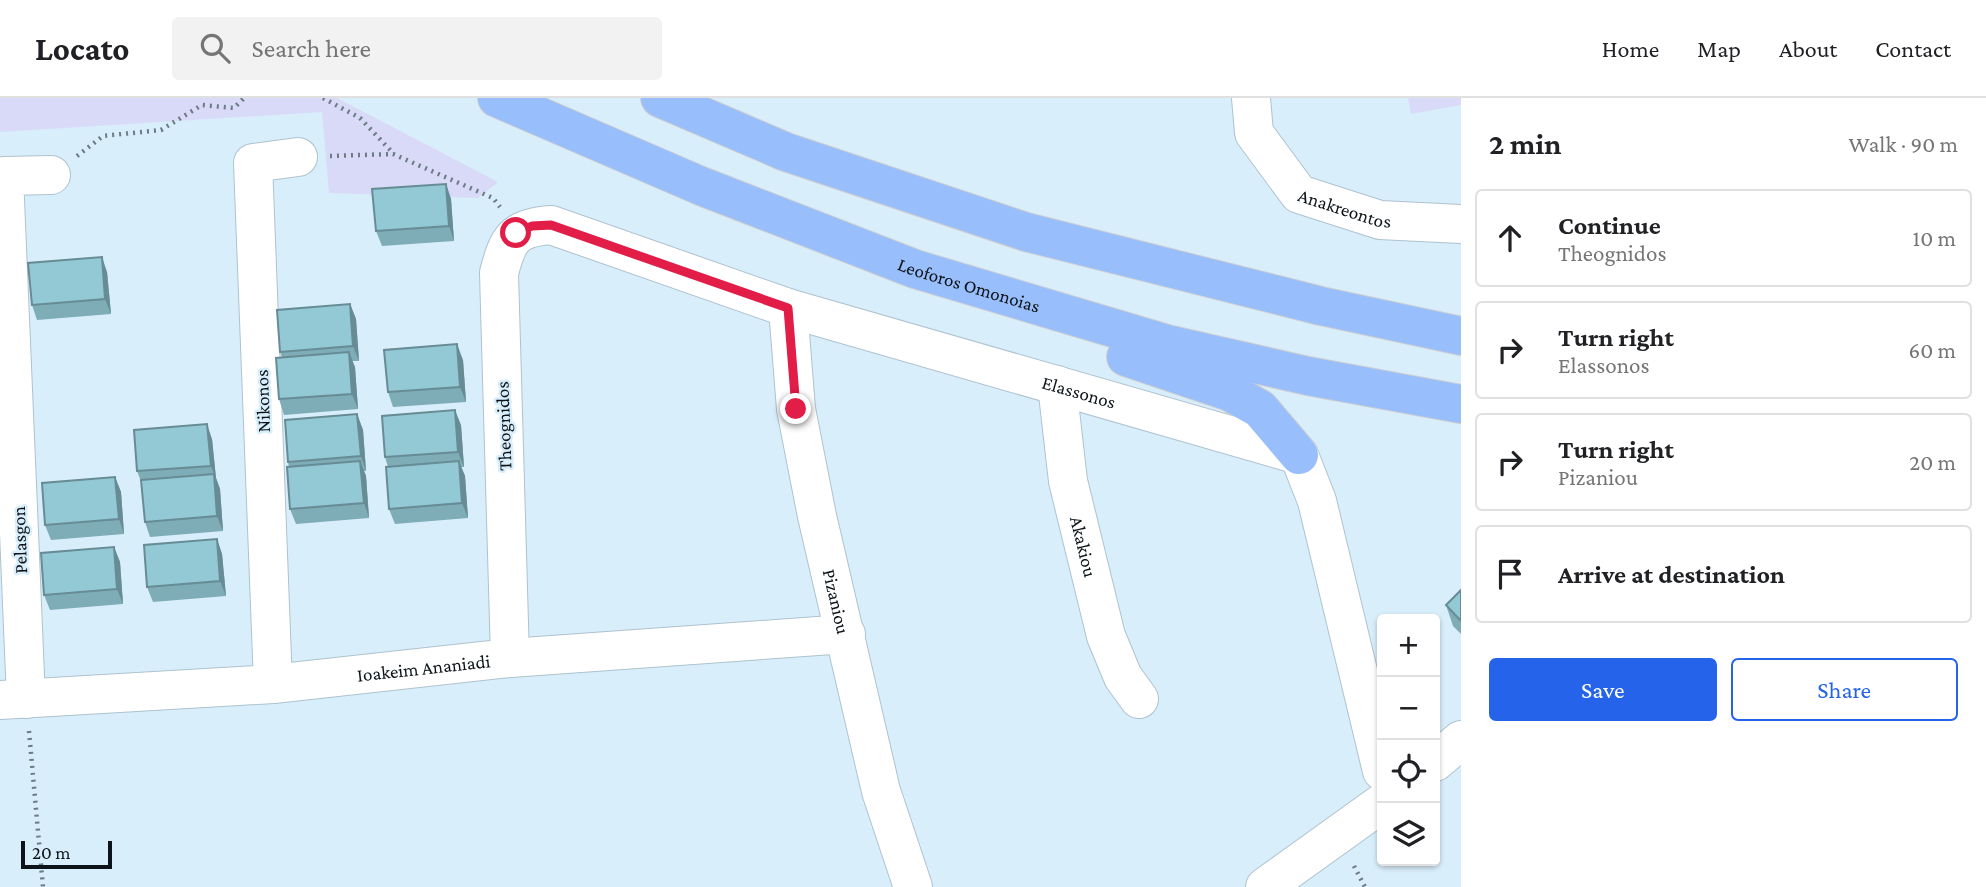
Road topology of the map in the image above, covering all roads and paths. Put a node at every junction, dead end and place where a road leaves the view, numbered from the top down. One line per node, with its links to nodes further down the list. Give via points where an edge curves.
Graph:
1 (244, 98): 8 (path, via 234,108 202,105 161,130 103,136)
2 (323, 98): 6 (path, via 360,118)
3 (497, 98): 11 (main road, Leoforos Omonoias, via 701,186 915,270)
4 (660, 98): 13 (main road, via 786,152 1026,232)
5 (1251, 98): 9 (street, Anakreontos, via 1254,133 1299,194 1380,220)
6 (393, 153): 7 (path); 10 (path, via 493,198)
7 (298, 157): 19 (street, Nikonos, via 253,163)
8 (51, 175): 20 (street, Pelasgon, via 4,176)
9 (1461, 225)
10 (534, 229): 12 (street, Elassonos); 18 (street, Theognidos, via 505,250 499,273)
11 (1024, 303): 15 (main road, Leoforos Omonoias, via 1192,350); 16 (main road, via 1071,335 1230,392 1260,409)
12 (788, 308): 14 (street, Elassonos); 17 (street, Pizaniou, via 796,409)
13 (1461, 336)
14 (1058, 386): 16 (street, Elassonos); 21 (street, Akakiou, via 1068,481 1106,636 1123,677)
15 (1461, 404)
16 (1299, 455): 23 (street, via 1319,512)
17 (846, 635): 18 (street, Ioakeim Ananiadi); 27 (street, Pizaniou, via 881,790)
18 (510, 658): 19 (street, Ioakeim Ananiadi)
19 (273, 684): 20 (street, Ioakeim Ananiadi)
20 (13, 699): 26 (path)
21 (1139, 699)
22 (1461, 740): 24 (street)
23 (1377, 750)
24 (1440, 758)
25 (1377, 807): 28 (street)
26 (43, 887)
27 (913, 887)
28 (1265, 887)

